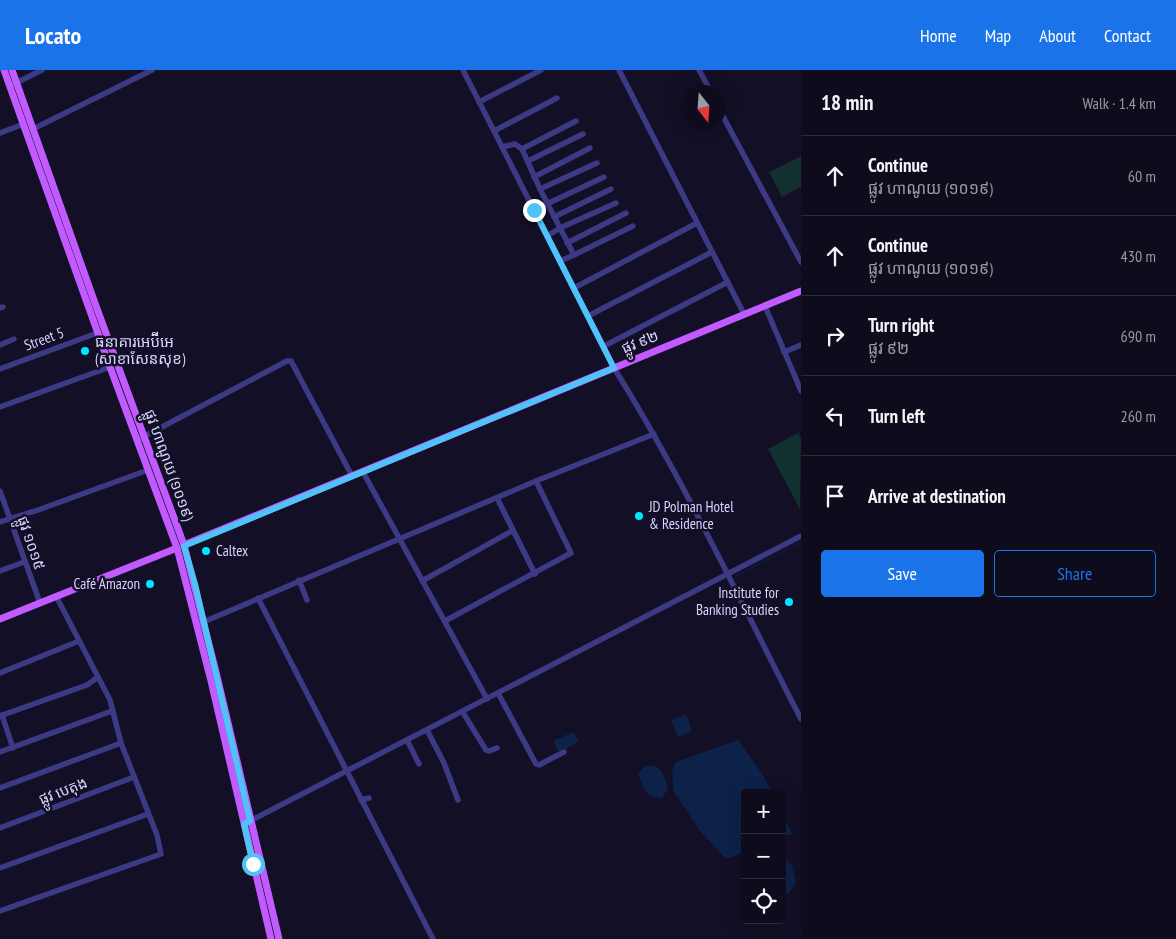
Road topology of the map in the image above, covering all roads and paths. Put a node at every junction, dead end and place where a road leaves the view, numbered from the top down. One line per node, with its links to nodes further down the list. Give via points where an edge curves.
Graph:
1 (4, 70): 10 (main road, ផ្លូវ ហាណូយ (១០១៩))
2 (12, 70): 10 (main road, ផ្លូវ ហាណូយ (១០១៩))
3 (42, 70): 10 (street)
4 (152, 70): 9 (street)
5 (462, 70): 13 (street)
6 (541, 70): 13 (street)
7 (619, 70): 35 (street)
8 (699, 70): 11 (street)
9 (142, 72): 17 (street)
10 (14, 85): 16 (main road, ផ្លូវ ហាណូយ (១០១៩)); 17 (main road, ផ្លូវ ហាណូយ (១០១៩))
11 (707, 85)
12 (557, 98): 18 (street)
13 (479, 102): 18 (street)
14 (576, 121): 23 (street)
15 (726, 122): 43 (street)
16 (24, 124): 19 (street); 50 (main road, ផ្លូវ ហាណូយ (១០១៩))
17 (33, 129): 62 (main road, ផ្លូវ ហាណូយ (១០១៩))
18 (494, 131): 21 (street)
19 (0, 133)
20 (583, 134): 24 (street)
21 (502, 147): 23 (street, via 515,144); 32 (street)
22 (590, 148): 26 (street)
23 (522, 149): 24 (street)
24 (528, 161): 26 (street)
25 (597, 163): 28 (street)
26 (534, 177): 28 (street)
27 (604, 177): 30 (street)
28 (540, 189): 30 (street)
29 (611, 189): 34 (street)
30 (547, 203): 32 (street); 34 (street)
31 (616, 203): 37 (street)
32 (534, 210): 38 (street)
33 (626, 214): 39 (street)
34 (554, 217): 37 (street)
35 (697, 223): 40 (street); 45 (street)
36 (633, 226): 41 (street)
37 (560, 228): 38 (street); 39 (street)
38 (547, 236): 42 (street)
39 (567, 243): 41 (street)
40 (712, 252): 44 (street); 49 (street)
41 (574, 255): 42 (street)
42 (560, 262): 45 (street)
43 (801, 262)
44 (728, 282): 48 (street); 54 (street)
45 (574, 288): 49 (street)
46 (801, 291): 47 (main road, ផ្លូវ ៩២)
47 (765, 306): 48 (main road, ផ្លូវ ៩២); 55 (street)
48 (744, 314): 57 (main road, ផ្លូវ ៩២)
49 (588, 316): 54 (street)
50 (97, 333): 56 (main road, ផ្លូវ ហាណូយ (១០១៩)); 58 (street, Street 5)
51 (14, 339): 52 (street)
52 (0, 344)
53 (801, 345): 55 (street)
54 (604, 346): 57 (street)
55 (784, 352): 59 (street)
56 (110, 367): 60 (street); 62 (main road, ផ្លូវ ហាណូយ (១០១៩))
57 (614, 368): 61 (street); 64 (main road, ផ្លូវ ៩២)
58 (0, 369)
59 (801, 392)
60 (0, 407)
61 (654, 434): 66 (street); 78 (street)
62 (141, 438): 63 (main road, ផ្លូវ ហាណូយ (១០១៩)); 65 (street, via 291,361); 74 (main road, ផ្លូវ ហាណូយ (១០១៩))
63 (148, 470): 69 (street); 74 (main road, ផ្លូវ ហាណូយ (១០១៩))
64 (363, 472): 65 (main road, ផ្លូវ ៩២); 73 (street)
65 (352, 476): 74 (main road, ផ្លូវ ៩២)
66 (536, 481): 68 (street); 77 (street, via 571,553)
67 (0, 491): 69 (street, ផ្លូវ ១០១៥)
68 (496, 498): 71 (street); 73 (street)
69 (10, 519): 70 (street); 75 (street, ផ្លូវ ១០១៥)
70 (0, 522)
71 (512, 531): 77 (street); 80 (street)
72 (801, 536): 78 (street)
73 (400, 539): 79 (street); 80 (street)
74 (180, 547): 81 (main road, ផ្លូវ ៩២); 87 (main road, ផ្លូវ ហាណូយ (១០១៩))
75 (24, 562): 76 (street); 84 (street, ផ្លូវ ១០១៥)
76 (0, 571)
77 (534, 574): 86 (street)
78 (727, 574): 91 (street); 96 (street)
79 (299, 580): 82 (street); 83 (street)
80 (422, 581): 86 (street)
81 (56, 596): 84 (main road, ផ្លូវ ៩២); 88 (street)
82 (258, 598): 87 (street); 105 (street)
83 (307, 600)
84 (40, 603): 85 (main road, ផ្លូវ ៩២)
85 (0, 619)
86 (444, 622): 92 (street)
87 (200, 623): 112 (main road, ផ្លូវ ហាណូយ (១០១៩))
88 (79, 641): 89 (street); 90 (street)
89 (0, 673)
90 (98, 677): 93 (street); 95 (street, via 87,685)
91 (498, 693): 92 (street); 103 (street, via 536,764)
92 (487, 698): 94 (street)
93 (112, 711): 99 (street); 100 (street)
94 (462, 711): 97 (street); 101 (street, via 486,750 489,752)
95 (1, 715): 100 (street)
96 (801, 719)
97 (427, 730): 98 (street); 110 (street)
98 (407, 740): 104 (street); 105 (street)
99 (121, 743): 106 (street); 107 (street)
100 (13, 748): 102 (street)
101 (497, 748)
102 (0, 752)
103 (564, 752)
104 (419, 764)
105 (347, 771): 109 (street); 112 (street)
106 (134, 777): 111 (street); 113 (street, ផ្លូវ បេតុង)
107 (0, 788)
108 (369, 798): 109 (street)
109 (360, 800): 118 (street)
110 (458, 800)
111 (148, 814): 114 (street); 115 (street, via 161,854)
112 (247, 822): 116 (main road, ផ្លូវ ហាណូយ (១០១៩)); 117 (main road, ផ្លូវ ហាណូយ (១០១៩))
113 (0, 828)
114 (0, 868)
115 (0, 912)
116 (271, 939)
117 (279, 939)
118 (433, 939)

